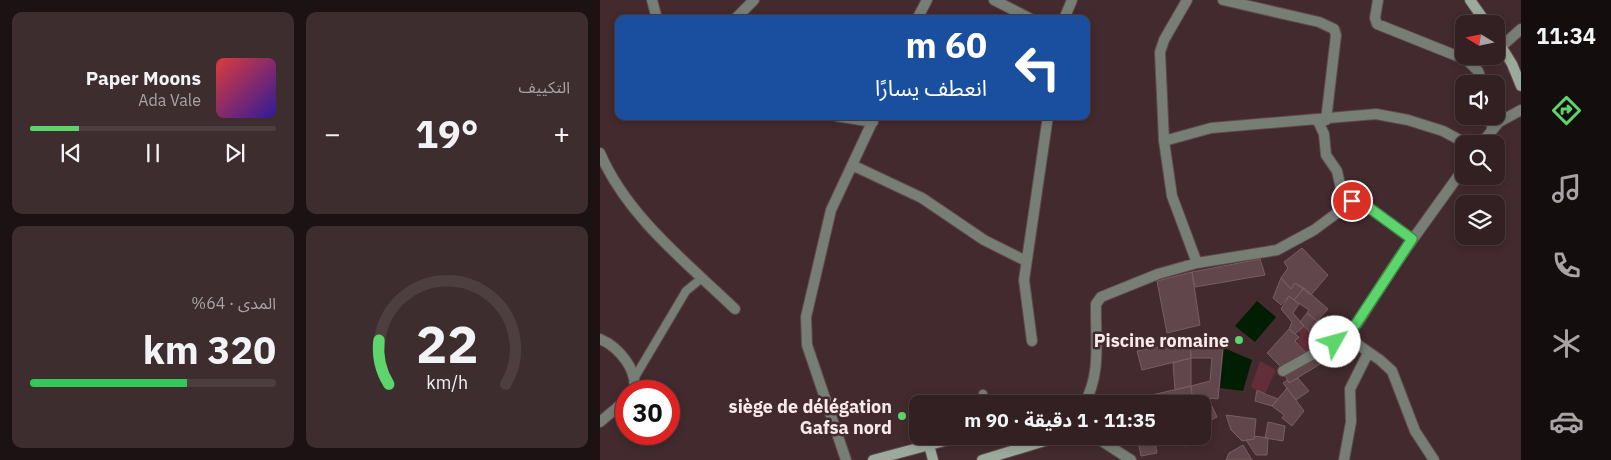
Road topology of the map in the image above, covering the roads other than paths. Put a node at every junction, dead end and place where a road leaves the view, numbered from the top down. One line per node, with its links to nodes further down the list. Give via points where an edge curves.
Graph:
1 (652, 0): 10 (street)
2 (754, 0): 11 (street)
3 (927, 0): 12 (street)
4 (994, 0): 13 (street)
5 (1072, 0): 14 (street)
6 (1187, 0): 29 (street, via 1160,52)
7 (1223, 0): 22 (street, via 1319,22 1334,30 1336,35)
8 (1378, 0): 19 (street, via 1375,18 1378,24 1467,60)
9 (1470, 0): 15 (street)
10 (656, 15)
11 (739, 15)
12 (919, 15)
13 (1023, 15)
14 (1066, 15)
15 (1481, 15)
16 (1521, 29): 17 (street)
17 (1505, 38)
18 (1505, 54): 20 (street)
19 (1480, 75)
20 (1521, 86)
21 (1521, 110): 26 (street)
22 (1322, 119): 28 (street, via 1376,114 1408,120); 29 (street, via 1211,128); 33 (street, via 1326,155 1337,171)
23 (874, 120): 31 (street)
24 (1047, 120): 35 (street)
25 (1491, 125): 26 (street)
26 (1492, 130): 27 (street)
27 (1488, 135)
28 (1455, 138)
29 (1164, 141): 36 (street, via 1172,196)
30 (600, 153): 37 (street, via 616,187 632,208)
31 (852, 165): 35 (street, via 922,198 984,240); 51 (street, via 831,210 806,317 808,345)
32 (1455, 182): 34 (street)
33 (1348, 203): 34 (street, via 1364,204); 36 (street, via 1314,230 1277,250)
34 (1412, 239): 39 (street, via 1356,324)
35 (1026, 261): 41 (street, via 1024,280)
36 (1197, 263): 45 (street, via 1158,274 1101,297 1096,304 1097,368)
37 (702, 278): 38 (street); 44 (lane, via 686,291)
38 (736, 309)
39 (1344, 335): 42 (street); 43 (street)
40 (600, 339): 44 (street, via 622,356)
41 (1032, 341)
42 (1368, 353): 56 (street, via 1350,389 1351,422); 57 (street, via 1392,371 1415,430)
43 (1283, 371)
44 (634, 377)
45 (1089, 395)
46 (615, 409): 47 (street)
47 (600, 422)
48 (929, 445): 52 (street); 53 (street)
49 (1032, 445): 54 (street)
50 (1108, 445): 55 (street)
51 (846, 460)
52 (873, 460)
53 (933, 460)
54 (982, 460)
55 (1131, 460)
56 (1344, 460)
57 (1434, 460)

